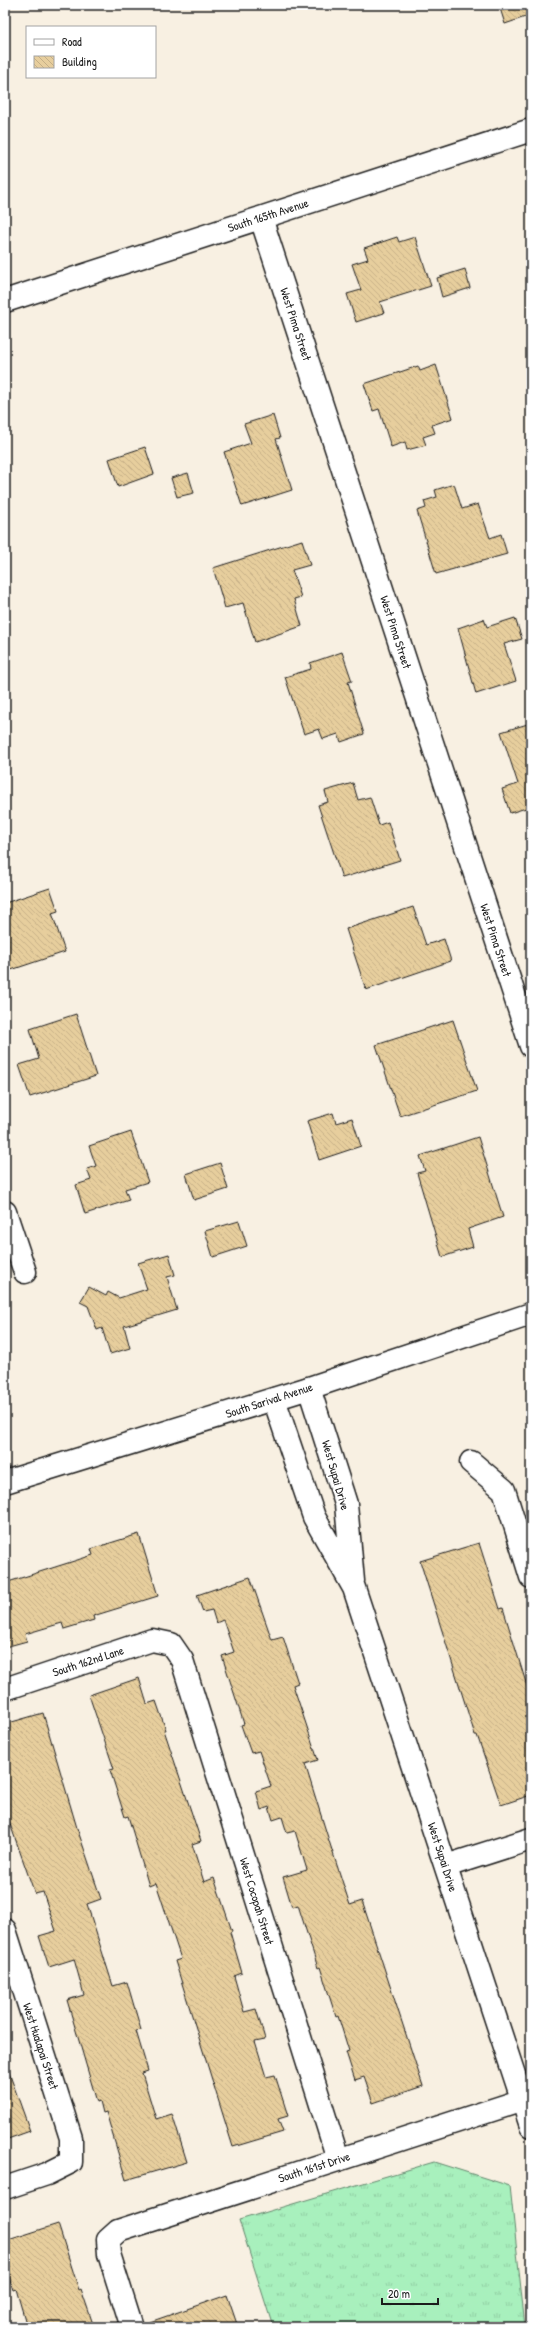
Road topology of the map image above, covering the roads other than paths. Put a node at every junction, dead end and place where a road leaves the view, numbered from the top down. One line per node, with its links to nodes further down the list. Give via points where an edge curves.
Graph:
1 (531, 130): 2 (street, South 165th Avenue)
2 (261, 218): 3 (street, South 165th Avenue); 4 (street, West Pima Street)
3 (5, 301)
4 (531, 1046)
5 (5, 1212): 6 (street)
6 (25, 1272)
7 (531, 1314): 8 (street, South Sarival Avenue)
8 (309, 1388): 9 (street, South Sarival Avenue); 13 (street, West Supai Drive, via 346,1504)
9 (274, 1399): 11 (street, South Sarival Avenue); 13 (street, West Supai Drive, via 314,1517)
10 (471, 1462): 12 (street, via 504,1490)
11 (5, 1482)
12 (531, 1577)
13 (354, 1588): 17 (street, West Supai Drive)
14 (171, 1644): 15 (street, South 162nd Lane, via 152,1640); 21 (street, West Cocopah Street, via 182,1660)
15 (5, 1689)
16 (531, 1839): 17 (street)
17 (446, 1866): 19 (street, West Supai Drive)
18 (5, 1930): 22 (street, West Hualapai Street, via 71,2138 71,2162 47,2174)
19 (522, 2100): 20 (street, West Supai Drive); 21 (street, South 161st Drive)
20 (531, 2126)
21 (338, 2159): 23 (street, South 161st Drive, via 118,2231 108,2240 109,2254)
22 (5, 2188)
23 (132, 2327)

